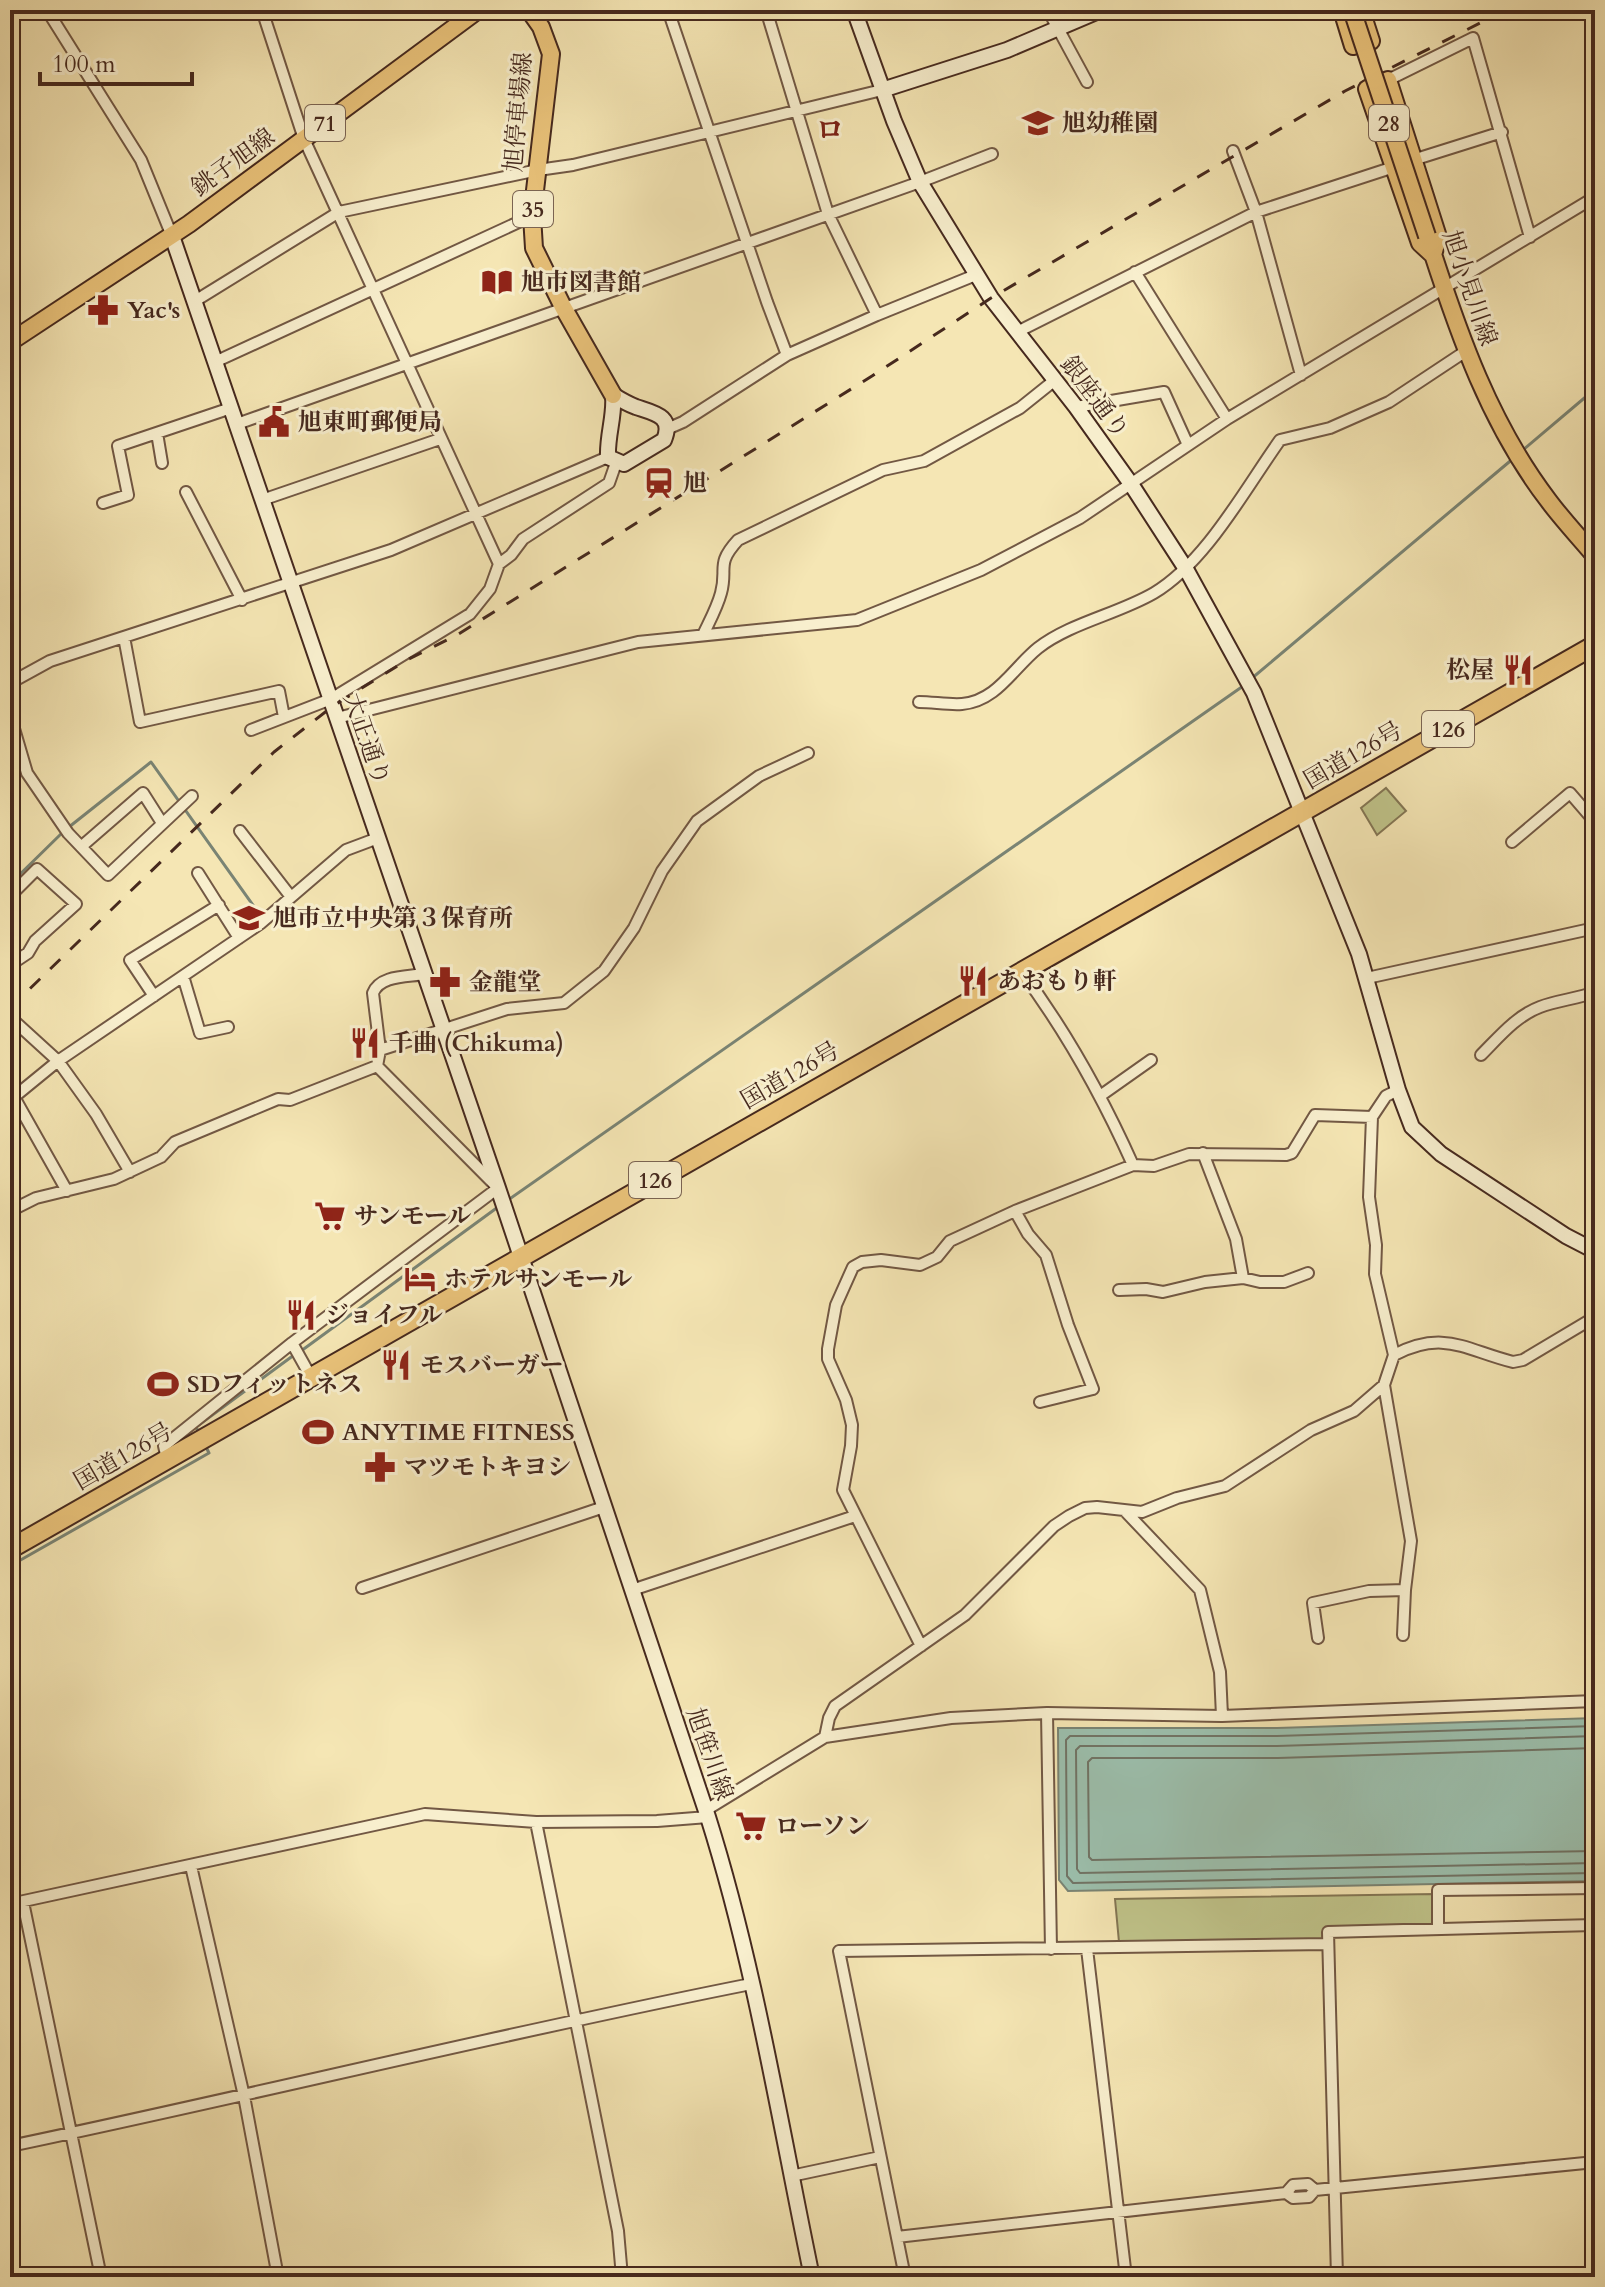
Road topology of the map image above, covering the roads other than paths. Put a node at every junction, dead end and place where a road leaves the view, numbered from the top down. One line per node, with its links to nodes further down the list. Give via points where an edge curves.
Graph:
1 (47, 10): 32 (street, via 141,160)
2 (262, 10): 20 (street)
3 (478, 10): 20 (main road, 銚子旭線 / 71)
4 (529, 10): 25 (main road, 旭停車場線 / 35, via 551,54)
5 (668, 10): 18 (street)
6 (774, 10): 17 (street, via 767,13)
7 (854, 10): 16 (street, 銀座通り)
8 (1048, 10): 13 (street)
9 (1101, 10): 13 (street)
10 (1342, 10): 12 (main road, via 1353,46 1371,41)
11 (1352, 10): 35 (main road, 旭小見川線 / 28, bridge)
12 (1361, 10)
13 (1059, 29): 15 (street); 16 (street)
14 (1388, 80): 19 (street, via 1473,38); 23 (main road); 24 (main road, via 1367,89)
15 (1087, 82)
16 (882, 90): 17 (street); 26 (street, 銀座通り)
17 (795, 109): 18 (street); 30 (street)
18 (710, 130): 25 (street); 34 (street)
19 (1502, 132): 23 (street); 33 (street)
20 (304, 139): 28 (street); 32 (main road, 銚子旭線 / 71)
21 (992, 154): 26 (street)
22 (1235, 156): 29 (street)
23 (1413, 160): 35 (main road, via 1438,237)
24 (1394, 167): 29 (street); 35 (main road, via 1420,243)
25 (538, 170): 28 (street); 31 (main road, 旭停車場線 / 35)
26 (920, 182): 30 (street); 37 (street, 銀座通り)
27 (1595, 197): 33 (street)
28 (339, 212): 39 (street); 40 (street)
29 (1256, 212): 36 (street); 49 (street)
30 (828, 214): 34 (street); 42 (street)
31 (532, 216): 39 (street); 41 (main road, 旭停車場線 / 35, via 537,255)
32 (172, 236): 40 (street, 大正通り); 44 (main road, 銚子旭線 / 71)
33 (1530, 237): 38 (street)
34 (746, 242): 41 (street); 46 (street)
35 (1433, 255): 38 (main road, 旭小見川線 / 28)
36 (1135, 272): 43 (street); 54 (street)
37 (978, 274): 42 (street); 43 (street, 銀座通り)
38 (1444, 289): 45 (main road, 旭小見川線 / 28); 49 (street)
39 (373, 290): 47 (street); 48 (street)
40 (195, 301): 47 (street, 大正通り)
41 (563, 307): 48 (street); 51 (main road, 旭停車場線 / 35)
42 (877, 315): 46 (street)
43 (1017, 332): 50 (street, 銀座通り)
44 (10, 342)
45 (1466, 351): 67 (main road, 旭小見川線 / 28, via 1518,455); 69 (street, via 1389,402 1330,428 1280,440)
46 (787, 355): 56 (street)
47 (217, 361): 53 (street, 大正通り)
48 (407, 364): 55 (street); 58 (street)
49 (1301, 375): 54 (street)
50 (1055, 380): 52 (street, 銀座通り); 72 (street, via 1020,408 924,461 883,470 738,540 721,566 722,591)
51 (613, 395): 56 (street, via 658,414); 60 (street, via 615,413 607,445)
52 (1076, 407): 59 (street, via 1164,392); 62 (street, 銀座通り)
53 (231, 408): 55 (street, 大正通り); 57 (street)
54 (1227, 419): 59 (street)
55 (237, 424): 64 (street, 大正通り)
56 (667, 429): 60 (street, via 664,440 634,459 624,464)
57 (157, 433): 61 (street); 65 (street, via 118,446 128,495)
58 (440, 439): 64 (street); 66 (street)
59 (1188, 445): 62 (street)
60 (612, 460): 66 (street); 68 (street, via 609,483 523,539)
61 (162, 463)
62 (1131, 484): 69 (street, 銀座通り); 72 (street, via 1080,518 981,570 857,620)
63 (186, 492): 71 (street)
64 (262, 500): 70 (street, 大正通り)
65 (103, 503)
66 (477, 515): 68 (street); 70 (street)
67 (1595, 556)
68 (499, 564): 76 (street, via 490,589 470,614)
69 (1186, 569): 77 (street, via 1155,593 1039,647 993,693 960,704); 84 (street, 銀座通り, via 1248,682)
70 (291, 582): 71 (street); 76 (street, 大正通り)
71 (242, 600): 73 (street)
72 (703, 635): 80 (street, via 638,642)
73 (124, 637): 75 (street, via 50,661); 79 (street, via 140,722 279,691)
74 (1595, 645): 84 (highway, 国道126号 / 126)
75 (10, 683)
76 (331, 699): 79 (street); 80 (street, 大正通り)
77 (919, 702)
78 (10, 715): 90 (street, via 27,773)
79 (284, 717): 81 (street)
80 (337, 718): 88 (street, 大正通り)
81 (251, 730)
82 (808, 753): 106 (street, via 759,776 697,821 604,971 564,1003 507,1009)
83 (192, 796): 86 (street)
84 (1302, 812): 98 (highway, 国道126号 / 126); 101 (street, 銀座通り)
85 (1595, 822): 89 (street, via 1570,793)
86 (162, 823): 90 (street, via 108,875); 90 (street, via 143,793)
87 (240, 831): 93 (street)
88 (378, 838): 93 (street, via 346,850); 99 (street, 大正通り)
89 (1512, 842)
90 (82, 846)
91 (198, 873): 94 (street)
92 (10, 896): 97 (street, via 37,869 76,904)
93 (291, 897): 96 (street)
94 (219, 905): 96 (street); 103 (street, via 130,960)
95 (1595, 928): 101 (street)
96 (239, 938): 100 (street)
97 (10, 965)
98 (1021, 971): 114 (street); 124 (highway, 国道126号 / 126)
99 (424, 974): 106 (street, 大正通り); 107 (street, via 381,981 375,987)
100 (183, 976): 103 (street); 105 (street, via 200,1033)
101 (1367, 978): 112 (street, 銀座通り)
102 (1595, 992): 108 (street, via 1518,1018)
103 (154, 996): 110 (street)
104 (12, 1019): 110 (street)
105 (228, 1027)
106 (442, 1029): 107 (street); 119 (street, 大正通り)
107 (380, 1050): 111 (street)
108 (1481, 1055)
109 (1151, 1060): 114 (street)
110 (58, 1061): 113 (street); 118 (street)
111 (377, 1066): 118 (street, via 175,1142 161,1157); 119 (street)
112 (1398, 1090): 115 (street, via 1386,1096); 123 (street, 銀座通り, via 1412,1127 1441,1154)
113 (12, 1096): 120 (street)
114 (1100, 1096): 117 (street)
115 (1372, 1117): 116 (street, via 1315,1115 1286,1155); 130 (street, via 1369,1197 1375,1274)
116 (1203, 1153): 117 (street, via 1154,1166); 126 (street, via 1236,1239)
117 (1133, 1165): 122 (street)
118 (130, 1172): 120 (street)
119 (498, 1188): 124 (street, 大正通り); 129 (street)
120 (67, 1191): 121 (street)
121 (10, 1211)
122 (1015, 1211): 133 (street, via 1046,1255 1093,1389); 137 (street, via 950,1241 937,1257 920,1265 862,1262 847,1276 836,1305 828,1359 852,1425 843,1490)
123 (1595, 1251)
124 (519, 1257): 131 (highway, 国道126号 / 126); 135 (street, 旭笹川線)
125 (1308, 1273): 126 (street, via 1273,1283)
126 (1243, 1278): 127 (street, via 1163,1292)
127 (1119, 1290)
128 (1595, 1317): 130 (street, via 1513,1362 1446,1341)
129 (295, 1349): 131 (street); 134 (street, via 164,1446)
130 (1394, 1355): 132 (street)
131 (311, 1377): 134 (highway, 国道126号 / 126)
132 (1384, 1385): 136 (street, via 1354,1411 1311,1430 1225,1486 1142,1512); 141 (street, via 1411,1541)
133 (1040, 1402)
134 (167, 1459): 138 (highway, 国道126号 / 126)
135 (604, 1507): 139 (street); 140 (street, 旭笹川線)
136 (1125, 1511): 144 (street, via 1085,1508 1054,1526 965,1615); 147 (street, via 1200,1590 1220,1672)
137 (855, 1516): 140 (street); 144 (street)
138 (14, 1540)
139 (362, 1588)
140 (632, 1590): 149 (street, 旭笹川線)
141 (1405, 1590): 142 (street); 143 (street, via 1369,1591 1313,1603)
142 (1403, 1635)
143 (1318, 1638)
144 (921, 1646): 148 (street, via 835,1706)
145 (1595, 1701): 147 (street)
146 (1047, 1713): 147 (street); 148 (street, via 951,1718); 158 (street)
147 (1222, 1716)
148 (825, 1737): 149 (street)
149 (707, 1813): 150 (street, via 657,1821); 160 (street, 旭笹川線)
150 (536, 1822): 151 (street, via 425,1814); 161 (street)
151 (191, 1866): 153 (street); 162 (street)
152 (1595, 1888): 156 (street, via 1438,1890)
153 (23, 1902): 154 (street); 163 (street)
154 (10, 1904)
155 (1595, 1925): 156 (street)
156 (1438, 1927): 157 (street, via 1328,1932)
157 (1328, 1944): 159 (street); 168 (street)
158 (1051, 1949): 159 (street); 165 (street, via 839,1951)
159 (1087, 1949): 169 (street)
160 (751, 1984): 161 (street); 167 (street, 旭笹川線)
161 (577, 2018): 162 (street); 173 (street)
162 (244, 2096): 163 (street); 172 (street)
163 (70, 2134): 164 (street); 171 (street)
164 (10, 2146)
165 (880, 2157): 167 (street); 170 (street)
166 (1595, 2162): 168 (street)
167 (791, 2176): 174 (street, 旭笹川線)
168 (1336, 2188): 169 (street, via 1315,2190 1309,2197 1286,2193); 177 (street)
169 (1119, 2211): 170 (street); 176 (street)
170 (897, 2237): 175 (street)
171 (101, 2277)
172 (278, 2277)
173 (622, 2277)
174 (812, 2277)
175 (905, 2277)
176 (1126, 2277)
177 (1337, 2277)

